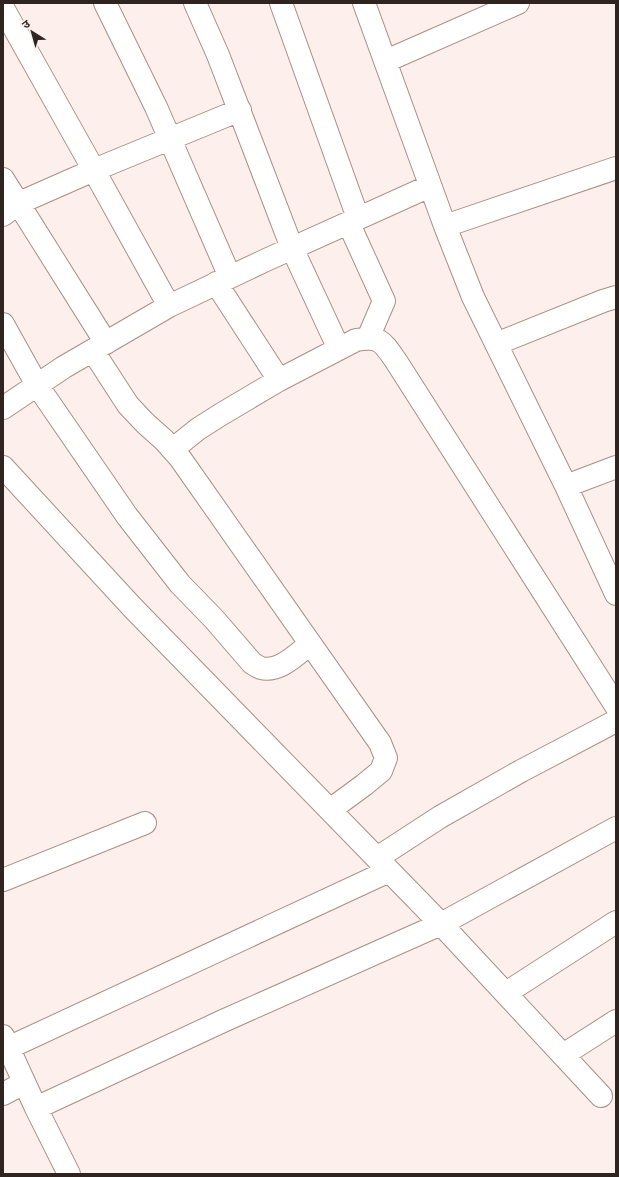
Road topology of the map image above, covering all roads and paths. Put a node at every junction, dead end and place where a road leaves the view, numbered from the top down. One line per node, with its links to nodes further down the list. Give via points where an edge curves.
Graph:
1 (105, 3): 9 (street)
2 (195, 3): 8 (street)
3 (281, 3): 15 (street)
4 (364, 3): 7 (street)
5 (518, 3): 7 (street)
6 (3, 8): 11 (street)
7 (386, 61): 13 (street)
8 (240, 110): 9 (street); 17 (street)
9 (169, 138): 11 (street); 18 (street)
10 (616, 168): 16 (street)
11 (94, 170): 14 (street); 20 (street)
12 (3, 179): 14 (street)
13 (430, 186): 15 (street); 16 (street)
14 (11, 209): 24 (street)
15 (358, 218): 17 (street); 22 (street, via 349,224 384,301)
16 (445, 226): 23 (street, via 473,297)
17 (292, 248): 18 (street); 25 (street)
18 (223, 280): 20 (street); 26 (street)
19 (616, 297): 23 (street)
20 (169, 306): 24 (street)
21 (3, 324): 27 (street)
22 (368, 338): 25 (street, via 356,340); 35 (street, via 378,340 396,360)
23 (496, 344): 32 (street)
24 (100, 347): 27 (street); 29 (street, via 128,405)
25 (339, 350): 26 (street)
26 (279, 380): 29 (street, via 198,429)
27 (37, 386): 28 (street); 34 (street, via 136,528 180,584 252,663 260,668 273,668)
28 (3, 408)
29 (173, 449): 34 (street)
30 (616, 466): 32 (street)
31 (3, 467): 37 (street, via 133,608)
32 (566, 486): 33 (street)
33 (616, 594)
34 (310, 644): 37 (street, via 380,743 386,758 381,771)
35 (616, 706)
36 (616, 721): 40 (street, via 454,809)
37 (330, 810): 40 (street)
38 (145, 823): 41 (street)
39 (616, 828): 43 (street)
40 (383, 864): 43 (street); 46 (street)
41 (3, 880)
42 (616, 922): 44 (street)
43 (442, 924): 44 (street); 51 (street, via 223,1021)
44 (506, 993): 47 (street)
45 (616, 1021): 47 (street)
46 (6, 1042): 48 (street)
47 (563, 1055): 50 (street)
48 (24, 1083): 49 (street); 51 (street)
49 (3, 1094)
50 (601, 1096)
51 (36, 1108): 52 (street)
52 (69, 1174)

